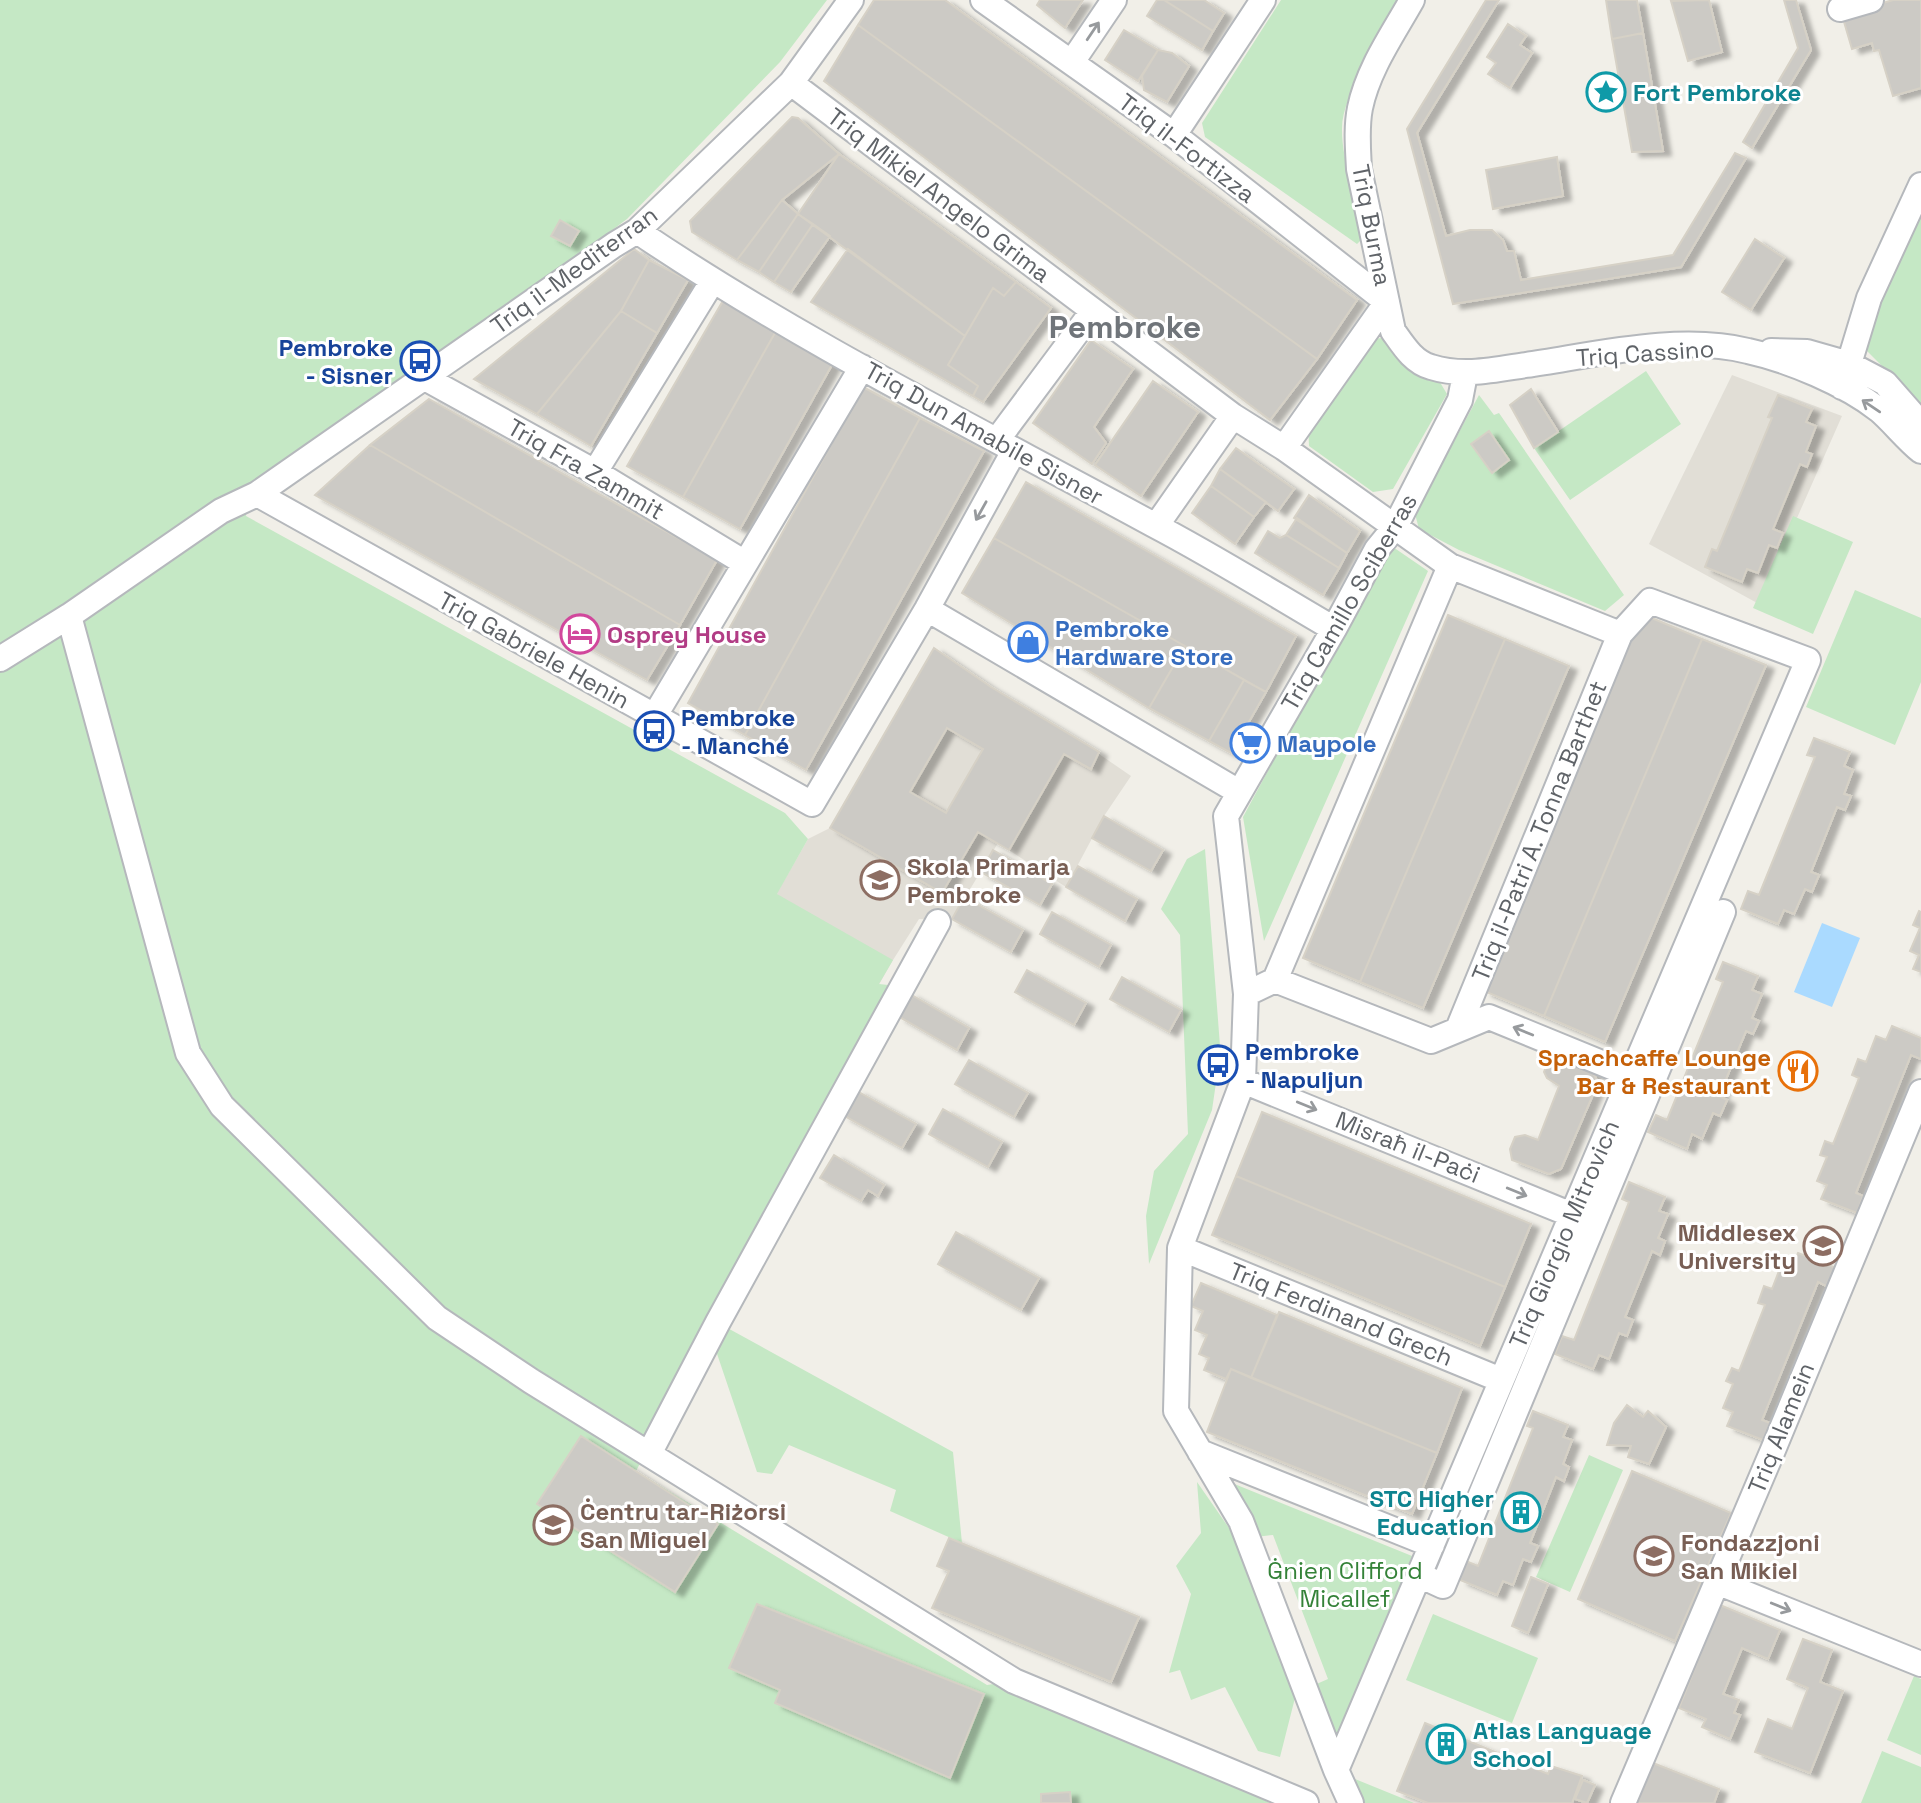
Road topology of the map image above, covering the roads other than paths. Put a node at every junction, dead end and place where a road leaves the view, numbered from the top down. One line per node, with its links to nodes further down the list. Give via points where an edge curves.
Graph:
1 (851, 0): 9 (street, Triq il-Mediterran)
2 (983, 0): 8 (street, Triq il-Fortizza)
3 (1114, 0): 8 (street, one-way to 3)
4 (1263, 0): 10 (street)
5 (1412, 0): 14 (street, Triq Burma, via 1372,74 1360,109 1359,169)
6 (1871, 0): 7 (street)
7 (1840, 9)
8 (1072, 62): 10 (street, Triq il-Fortizza)
9 (791, 83): 12 (street, Triq il-Mediterran); 15 (street, Triq Mikiel Angelo Grima)
10 (1174, 135): 14 (street, Triq il-Fortizza)
11 (1921, 185): 18 (street, via 1869,298)
12 (637, 231): 13 (street, Triq Dun Amabile Sisner); 19 (street, Triq il-Mediterran)
13 (712, 282): 16 (street, Triq Dun Amabile Sisner); 25 (street)
14 (1387, 302): 17 (street, Triq Burma, via 1393,331 1408,352 1428,366); 23 (street)
15 (1093, 311): 20 (street, Triq Mikiel Angelo Grima); 22 (street)
16 (862, 367): 22 (street, Triq Dun Amabile Sisner); 29 (street)
17 (1465, 374): 18 (street, Triq Cassino, via 1683,345 1807,352); 28 (street, Triq Camillo Sciberras, via 1460,400)
18 (1846, 376): 21 (street, via 1885,383); 24 (street, one-way to 18)
19 (425, 378): 25 (street, Triq Fra Zammit); 26 (street, Triq il-Mediterran)
20 (1233, 416): 23 (street, Triq Mikiel Angelo Grima); 27 (street)
21 (1921, 424)
22 (1005, 445): 27 (street, Triq Dun Amabile Sisner); 31 (street, one-way to 31)
23 (1284, 448): 28 (street, Triq Mikiel Angelo Grima)
24 (1921, 452)
25 (595, 472): 29 (street, Triq Fra Zammit)
26 (257, 494): 32 (street, Triq il-Mediterran, via 221,510); 37 (street, Triq Gabriele Henin)
27 (1156, 526): 33 (street, Triq Dun Amabile Sisner)
28 (1395, 527): 30 (street, Triq Mikiel Angelo Grima); 33 (street, Triq Camillo Sciberras, via 1377,549)
29 (745, 563): 37 (street)
30 (1450, 566): 34 (street, Triq Mikiel Angelo Grima); 41 (street)
31 (927, 609): 37 (street, Triq Gabriele Henin, via 812,804); 38 (street)
32 (69, 616): 35 (street, Triq il-Mediterran); 51 (street, via 188,1053 222,1106 437,1318)
33 (1334, 629): 38 (street, Triq Camillo Sciberras)
34 (1620, 634): 36 (street, Triq il-Patri A. Tonna Barthet, via 1650,601); 43 (street, Triq il-Patri A. Tonna Barthet)
35 (0, 659)
36 (1808, 660): 44 (street, Triq Giorgio Mitrovich)
37 (654, 717)
38 (1239, 792): 42 (street, Triq Camillo Sciberras, via 1226,816)
39 (1723, 912): 53 (street, via 1443,1586)
40 (938, 922): 51 (street)
41 (1275, 980): 42 (street); 43 (street, via 1431,1041)
42 (1246, 993): 45 (street, Triq Camillo Sciberras)
43 (1458, 1029): 44 (street, one-way to 43, via 1489,1017)
44 (1631, 1075): 47 (street, Triq Giorgio Mitrovich)
45 (1243, 1081): 47 (street, Misraħ il-Paċi, one-way to 47); 48 (street, Triq Camillo Sciberras)
46 (1921, 1092): 54 (street, Triq Alamein)
47 (1572, 1215): 49 (street, Triq Giorgio Mitrovich)
48 (1180, 1248): 49 (street, Triq Ferdinand Grech); 50 (street, Triq Camillo Sciberras, via 1176,1411)
49 (1501, 1380): 52 (street, Triq Giorgio Mitrovich)
50 (1200, 1452): 52 (street); 56 (street, Triq Camillo Sciberras, via 1241,1521)
51 (649, 1454): 57 (street, via 1014,1681)
52 (1432, 1545): 53 (street, Triq Giorgio Mitrovich)
53 (1419, 1575): 56 (street, Triq Giorgio Mitrovich)
54 (1717, 1582): 55 (street, one-way to 55); 59 (street, Triq Alamein)
55 (1921, 1664)
56 (1336, 1770): 58 (street, Triq Camillo Sciberras)
57 (1306, 1803)
58 (1351, 1803)
59 (1623, 1803)

